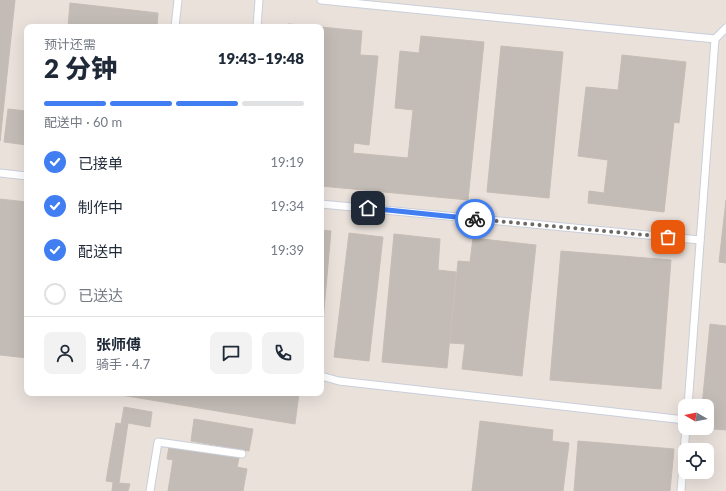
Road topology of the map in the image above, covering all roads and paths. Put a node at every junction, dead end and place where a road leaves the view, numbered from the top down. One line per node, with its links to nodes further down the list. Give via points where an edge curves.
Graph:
1 (178, 0): 4 (lane)
2 (259, 0): 5 (lane)
3 (321, 0): 7 (lane)
4 (175, 24)
5 (257, 24)
6 (726, 28): 7 (lane)
7 (715, 39): 11 (lane)
8 (0, 173): 9 (lane)
9 (24, 176)
10 (324, 204): 11 (lane)
11 (700, 240): 13 (lane)
12 (324, 377): 14 (lane, via 338,381)
13 (689, 399)
14 (678, 419)
15 (685, 435): 18 (lane)
16 (242, 454): 17 (lane, via 158,442)
17 (150, 491)
18 (681, 491)

